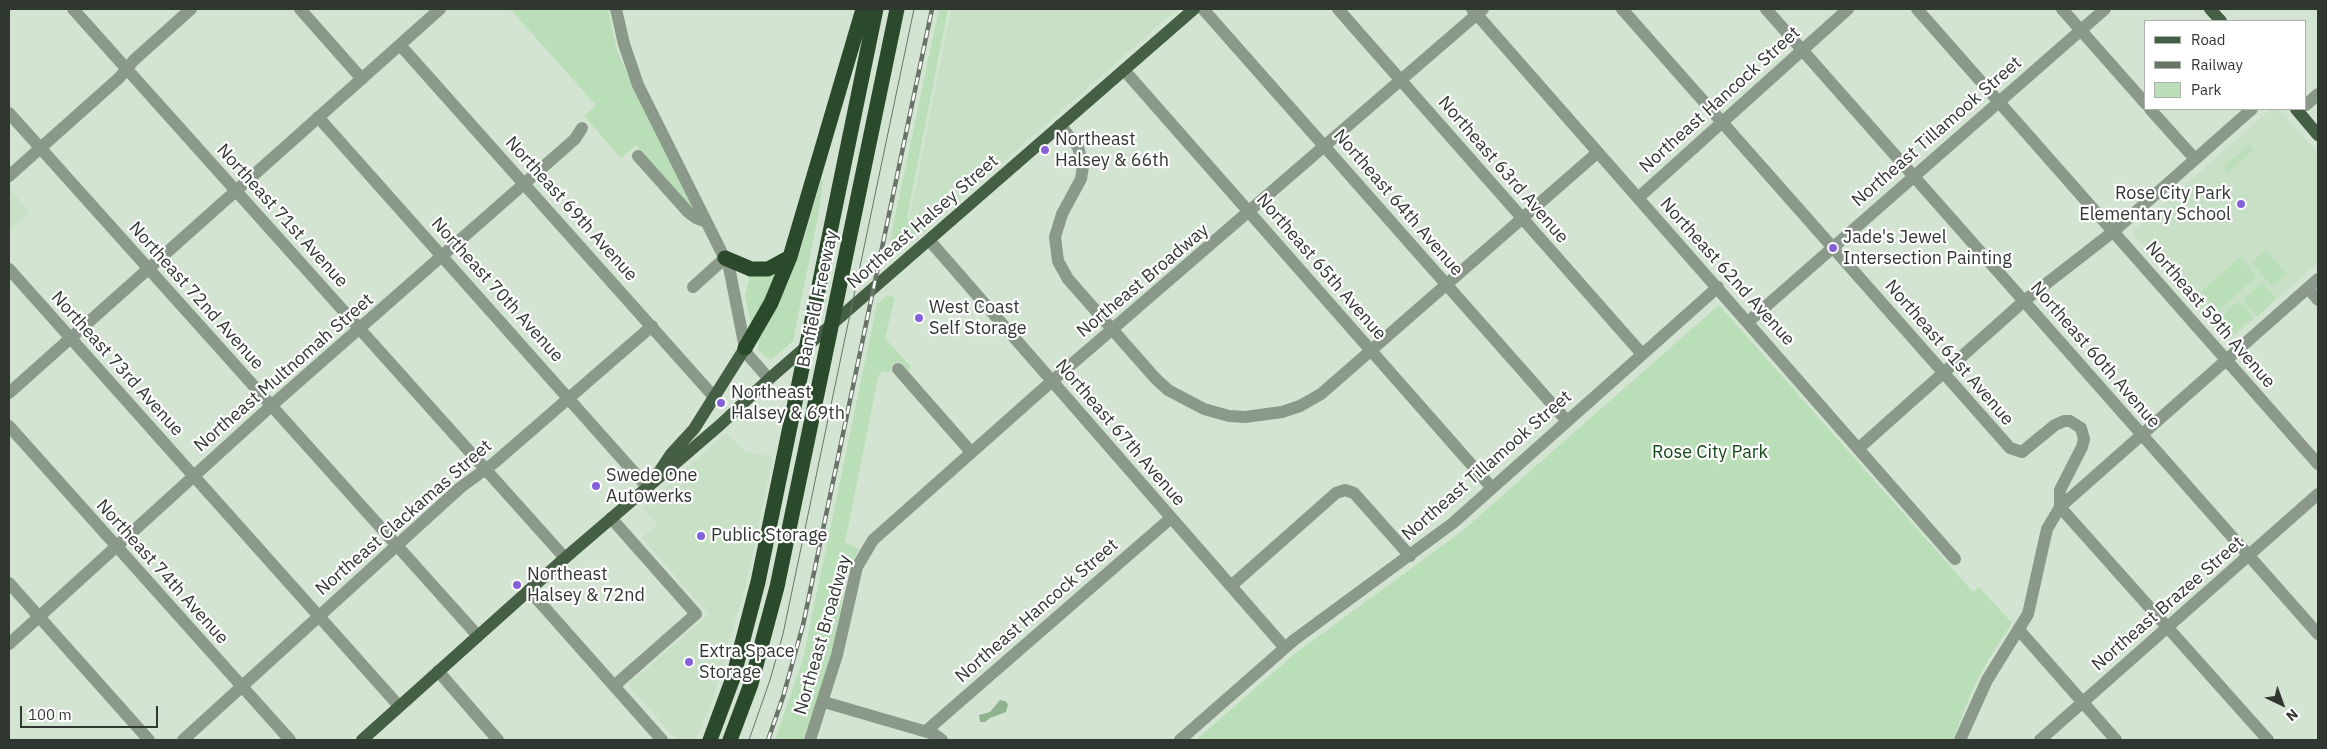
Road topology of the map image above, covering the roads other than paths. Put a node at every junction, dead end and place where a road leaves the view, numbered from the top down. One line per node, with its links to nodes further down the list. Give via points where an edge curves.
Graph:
1 (73, 9): 24 (street, Northeast 71st Avenue)
2 (191, 9): 24 (street)
3 (300, 9): 26 (street)
4 (440, 9): 22 (street)
5 (616, 9): 53 (street, via 638,85)
6 (863, 9): 58 (highway)
7 (876, 9): 132 (highway, Banfield Freeway, via 758,582 735,670)
8 (897, 9): 133 (highway, Banfield Freeway, via 777,587 753,676)
9 (1194, 9): 25 (main road, Northeast Halsey Street)
10 (1203, 9): 41 (street, Northeast 64th Avenue)
11 (1338, 9): 27 (street, Northeast 63rd Avenue)
12 (1622, 9): 37 (street, Northeast 61st Avenue)
13 (1766, 9): 23 (street, Northeast 60th Avenue)
14 (1848, 9): 23 (street, Northeast Hancock Street)
15 (1917, 9): 29 (street, Northeast 59th Avenue)
16 (2062, 9): 21 (street)
17 (2105, 9): 21 (street, Northeast Tillamook Street)
18 (2210, 9): 20 (main road)
19 (1477, 11): 27 (street, Northeast Broadway); 43 (street, Northeast 62nd Avenue)
20 (2220, 20)
21 (2081, 30): 29 (street, Northeast Tillamook Street); 30 (street)
22 (400, 45): 26 (street); 48 (street, Northeast 69th Avenue)
23 (1803, 50): 37 (street, Northeast Hancock Street); 46 (street, Northeast 60th Avenue)
24 (127, 68): 42 (street); 49 (street, Northeast 71st Avenue)
25 (1124, 70): 38 (main road, Northeast Halsey Street); 51 (street, Northeast 65th Avenue)
26 (362, 78): 36 (street)
27 (1401, 81): 41 (street, Northeast Broadway); 52 (street, Northeast 63rd Avenue)
28 (2318, 94): 31 (street)
29 (1998, 101): 46 (street, Northeast Tillamook Street); 54 (street, Northeast 59th Avenue)
30 (2144, 102)
31 (2307, 103)
32 (2151, 110): 45 (street)
33 (2251, 110): 45 (street)
34 (2301, 110): 40 (main road)
35 (9, 113): 42 (street, Northeast 72nd Avenue)
36 (318, 117): 49 (street); 57 (street, Northeast 70th Avenue)
37 (1722, 122): 50 (street, Northeast Hancock Street); 56 (street, Northeast 61st Avenue)
38 (1060, 125): 55 (main road, Northeast Halsey Street); 72 (street, via 1078,147 1083,172 1059,222 1055,237 1056,253 1068,279)
39 (582, 128): 48 (street, Northeast Multnomah Street, via 575,139)
40 (2318, 135)
41 (1325, 147): 51 (street, Northeast Broadway); 63 (street, Northeast 64th Avenue)
42 (40, 148): 47 (street); 60 (street, Northeast 72nd Avenue)
43 (1597, 153): 50 (street, Northeast 62nd Avenue); 52 (street)
44 (638, 156): 53 (street, via 688,212)
45 (2195, 159): 54 (street)
46 (1913, 175): 56 (street, Northeast Tillamook Street); 68 (street, Northeast 60th Avenue)
47 (9, 176)
48 (524, 184): 57 (street, Northeast Multnomah Street); 70 (street, Northeast 69th Avenue)
49 (236, 190): 60 (street); 71 (street, Northeast 71st Avenue)
50 (1638, 198): 65 (street, Northeast 62nd Avenue)
51 (1250, 213): 72 (street, Northeast Broadway); 75 (street, Northeast 65th Avenue)
52 (1522, 219): 63 (street); 76 (street, Northeast 63rd Avenue)
53 (706, 222): 59 (street)
54 (2114, 231): 68 (street); 77 (street, Northeast 59th Avenue)
55 (929, 240): 80 (main road, Northeast Halsey Street); 81 (street, Northeast 67th Avenue)
56 (1833, 248): 69 (street, Northeast Tillamook Street); 79 (street, Northeast 61st Avenue)
57 (443, 256): 71 (street, Northeast Multnomah Street); 83 (street, Northeast 70th Avenue)
58 (790, 257): 59 (highway, via 768,269 751,269); 74 (highway, via 771,304)
59 (725, 258): 64 (street); 74 (street)
60 (148, 268): 73 (street); 85 (street, Northeast 72nd Avenue)
61 (9, 269): 73 (street, Northeast 73rd Avenue)
62 (2318, 279): 66 (street)
63 (1447, 284): 75 (street); 86 (street, Northeast 64th Avenue)
64 (693, 287)
65 (1718, 287): 69 (street, Northeast 62nd Avenue); 76 (street, Northeast Tillamook Street)
66 (2308, 288): 67 (street); 77 (street)
67 (2318, 300)
68 (2024, 301): 79 (street); 88 (street, Northeast 60th Avenue)
69 (1748, 322): 89 (street, Northeast 62nd Avenue)
70 (652, 326): 83 (street, Northeast Clackamas Street); 84 (street, Northeast 69th Avenue)
71 (359, 328): 85 (street, Northeast Multnomah Street); 93 (street, Northeast 71st Avenue)
72 (1112, 330): 75 (street, via 1168,390 1204,409 1237,416 1264,416 1300,406 1331,386); 81 (street, Northeast Broadway)
73 (70, 338): 82 (street); 94 (street, Northeast 73rd Avenue)
74 (745, 348): 80 (street); 84 (main road)
75 (1372, 351): 97 (street, Northeast 65th Avenue)
76 (1642, 354): 86 (street, Northeast Tillamook Street)
77 (2226, 360): 88 (street); 92 (street, Northeast 59th Avenue)
78 (898, 369): 90 (street)
79 (1943, 373): 89 (street); 91 (street, Northeast 61st Avenue, via 2013,451 2027,449 2060,422 2076,424 2084,433 2084,439)
80 (769, 379): 96 (main road, Northeast Halsey Street)
81 (1052, 381): 90 (street, Northeast Broadway); 101 (street, Northeast 67th Avenue)
82 (9, 393)
83 (568, 397): 93 (street, Northeast Clackamas Street); 96 (street, Northeast 70th Avenue)
84 (715, 398): 96 (main road)
85 (271, 406): 94 (street, Northeast Multnomah Street); 102 (street, Northeast 72nd Avenue)
86 (1567, 421): 97 (street, Northeast Tillamook Street)
87 (9, 426): 103 (street, Northeast 74th Avenue)
88 (2142, 435): 95 (street); 105 (street, Northeast 60th Avenue)
89 (1859, 448): 107 (street, Northeast 62nd Avenue)
90 (971, 452): 122 (street, Northeast Broadway, via 890,522 866,548 858,567)
91 (2074, 463): 95 (street); 99 (street, Northeast 61st Avenue, via 2060,490)
92 (2318, 464)
93 (486, 469): 102 (street, Northeast Clackamas Street); 106 (street, Northeast 71st Avenue)
94 (194, 476): 103 (street, Northeast Multnomah Street); 111 (street, Northeast 73rd Avenue)
95 (2089, 481): 99 (street)
96 (648, 488): 100 (main road, Northeast Halsey Street)
97 (1492, 488): 104 (street, Northeast Tillamook Street)
98 (2318, 494): 105 (street, Northeast Brazee Street)
99 (2060, 506): 113 (street); 114 (street, via 2047,529 2031,604)
100 (611, 518): 106 (main road, Northeast Halsey Street); 120 (street, via 696,614)
101 (1171, 518): 109 (street, Northeast 67th Avenue); 125 (street, Northeast Hancock Street)
102 (396, 546): 111 (street, Northeast Clackamas Street); 116 (street, Northeast 72nd Avenue)
103 (116, 547): 112 (street, Northeast Multnomah Street); 121 (street, Northeast 74th Avenue)
104 (1410, 556): 109 (street, via 1354,493 1345,490 1336,493); 118 (street, Northeast Tillamook Street)
105 (2249, 556): 113 (street, Northeast Brazee Street); 115 (street, Northeast 60th Avenue)
106 (565, 558): 110 (main road, Northeast Halsey Street)
107 (1955, 559)
108 (9, 583): 112 (street)
109 (1231, 586): 118 (street, Northeast 67th Avenue)
110 (529, 590): 116 (main road, Northeast Halsey Street); 120 (street)
111 (319, 616): 121 (street, Northeast Clackamas Street); 124 (street, Northeast 73rd Avenue)
112 (39, 617): 117 (street, Northeast Multnomah Street); 126 (street)
113 (2168, 628): 123 (street, Northeast Brazee Street); 140 (street)
114 (2019, 630): 123 (street); 137 (street, via 1987,680)
115 (2318, 634)
116 (478, 636): 119 (main road, Northeast Halsey Street)
117 (9, 644)
118 (1285, 648): 136 (street, Northeast Tillamook Street)
119 (438, 671): 124 (main road, Northeast Halsey Street); 130 (street)
120 (614, 686): 131 (street)
121 (242, 687): 127 (street, Northeast Clackamas Street); 128 (street, Northeast 74th Avenue)
122 (824, 702): 125 (street); 134 (street, Northeast Broadway)
123 (2082, 702): 138 (street, Northeast Brazee Street); 139 (street)
124 (399, 706): 129 (main road, Northeast Halsey Street)
125 (926, 731): 135 (street)
126 (149, 740)
127 (184, 740)
128 (290, 740)
129 (362, 740)
130 (498, 740)
131 (662, 740)
132 (710, 740)
133 (730, 740)
134 (810, 740)
135 (942, 740)
136 (1180, 740)
137 (1960, 740)
138 (2040, 740)
139 (2116, 740)
140 (2268, 740)

